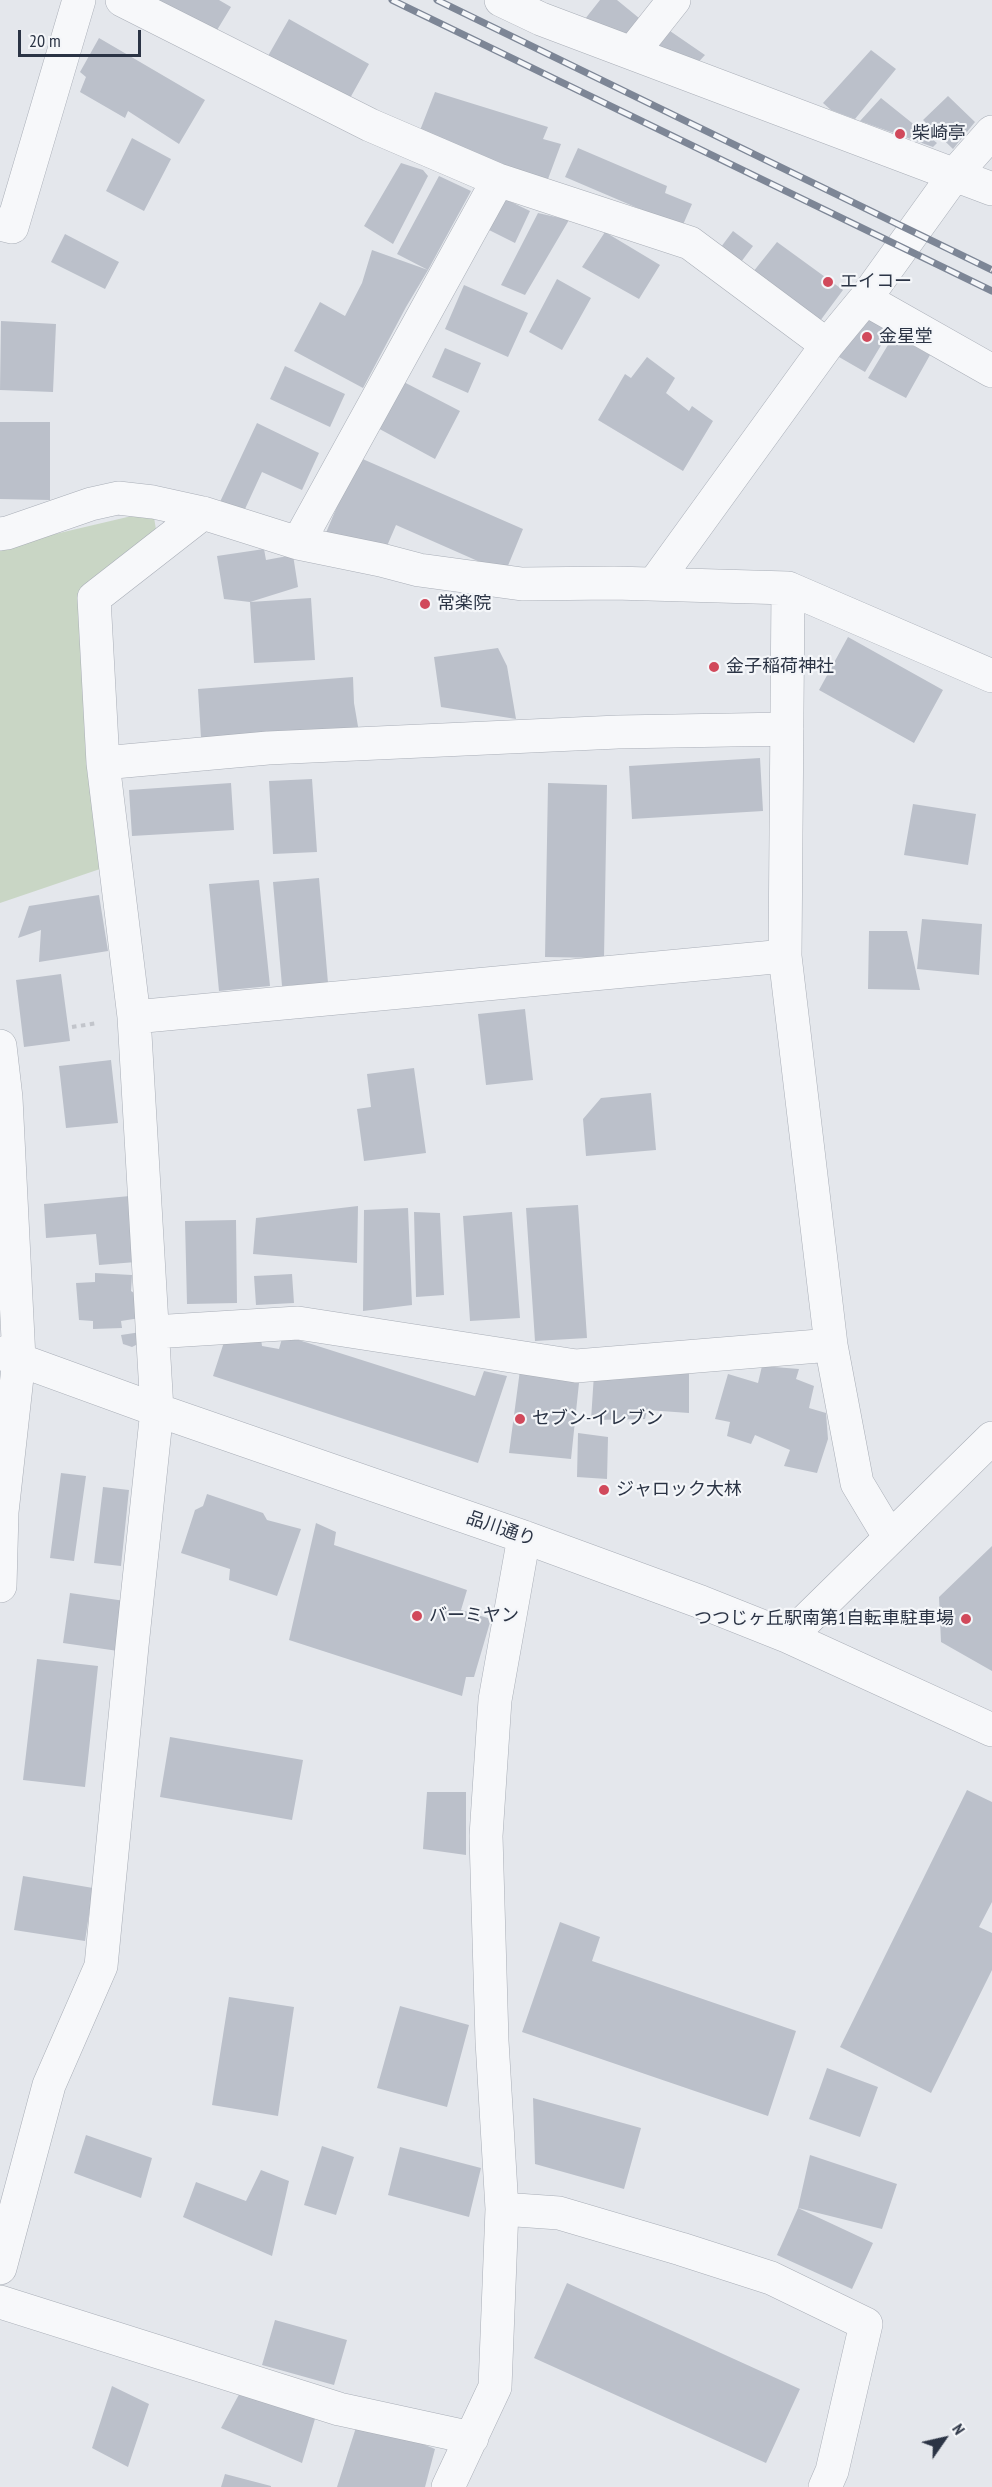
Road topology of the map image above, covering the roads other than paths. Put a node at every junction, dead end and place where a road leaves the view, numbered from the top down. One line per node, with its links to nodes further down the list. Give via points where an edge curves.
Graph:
1 (80, 0): 10 (street, via 12,227)
2 (122, 0): 8 (street, via 370,125)
3 (501, 0): 5 (street, via 542,20)
4 (674, 0): 5 (street)
5 (632, 53): 7 (street)
6 (992, 132): 7 (street)
7 (955, 174): 9 (street); 11 (street)
8 (498, 180): 12 (street, via 690,243); 16 (street)
9 (992, 189)
10 (0, 224)
11 (865, 299): 12 (street); 13 (street)
12 (827, 345): 17 (street)
13 (992, 371)
14 (203, 513): 15 (street, via 118,498); 16 (street); 21 (street, via 94,598)
15 (0, 534)
16 (298, 543): 17 (street, via 419,570 522,584)
17 (654, 584): 18 (street)
18 (788, 588): 19 (street); 20 (street)
19 (992, 676)
20 (787, 729): 21 (street, via 618,732 268,748); 22 (street)
21 (103, 763): 23 (street)
22 (785, 956): 23 (street); 26 (street)
23 (134, 1017): 25 (street)
24 (0, 1046): 27 (street, via 6,1098)
25 (153, 1332): 26 (street, via 298,1323 576,1366); 28 (street)
26 (831, 1344): 31 (street, via 857,1484)
27 (9, 1356): 28 (street, 品川通り); 32 (street)
28 (158, 1410): 30 (street, 品川通り); 37 (street, via 101,1966 50,2085)
29 (987, 1452): 31 (street)
30 (524, 1537): 34 (street, 品川通り); 36 (street, via 495,1700 486,1836)
31 (890, 1538): 34 (street)
32 (0, 1575): 33 (street)
33 (0, 1586)
34 (789, 1637): 35 (street, 品川通り)
35 (992, 1730)
36 (502, 2209): 39 (street, via 495,2387); 41 (street, via 559,2213 681,2248 771,2278 866,2324)
37 (0, 2268)
38 (0, 2302): 39 (street, via 339,2409)
39 (472, 2438): 40 (street)
40 (448, 2487)
41 (825, 2487)

